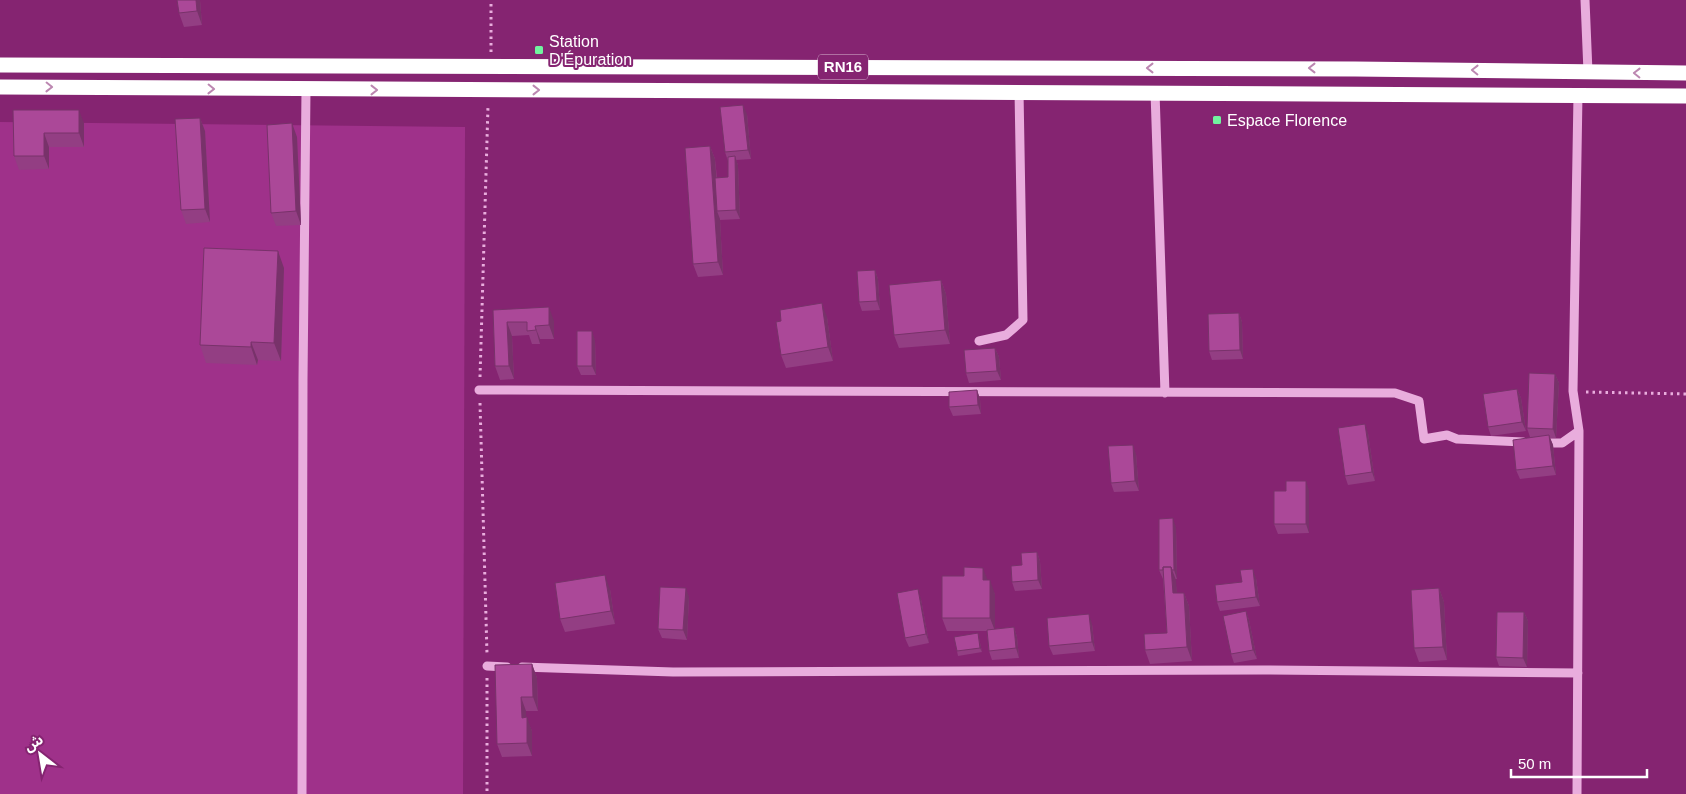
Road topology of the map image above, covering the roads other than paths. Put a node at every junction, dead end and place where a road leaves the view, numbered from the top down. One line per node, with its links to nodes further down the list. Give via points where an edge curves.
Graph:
1 (1585, 0): 3 (street)
2 (0, 65): 3 (highway, RN16, one-way to 2, via 1316,68)
3 (1588, 72): 4 (highway, RN16, one-way to 3)
4 (1686, 73)
5 (0, 87): 6 (highway, RN16, one-way to 6)
6 (306, 90): 7 (highway, RN16, one-way to 7); 17 (street)
7 (1019, 91): 8 (highway, RN16); 11 (street, via 1023,320 1006,336)
8 (1155, 92): 9 (highway, RN16); 13 (street)
9 (1578, 95): 10 (highway, RN16); 14 (street, via 1573,391)
10 (1686, 96)
11 (979, 341)
12 (479, 390): 13 (street)
13 (1165, 393): 14 (street, via 1395,393 1419,401 1424,439 1447,435 1457,439 1562,444)
14 (1579, 431): 16 (street)
15 (487, 666): 16 (street, via 673,672 1262,670)
16 (1578, 673): 18 (street)
17 (302, 794)
18 (1577, 794)

